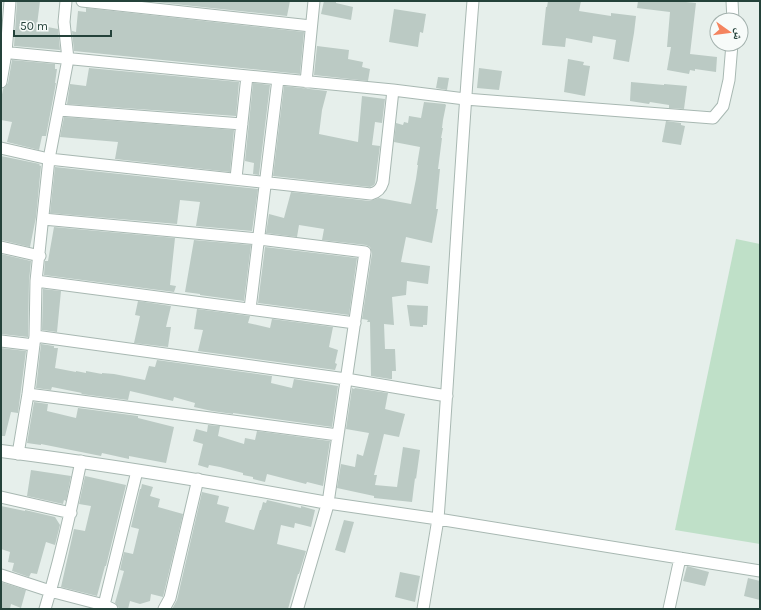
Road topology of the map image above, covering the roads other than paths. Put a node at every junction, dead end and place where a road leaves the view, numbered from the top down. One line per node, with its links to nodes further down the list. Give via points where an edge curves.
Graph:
1 (10, 1): 9 (street)
2 (66, 1): 11 (street, via 64,22)
3 (82, 1): 8 (street)
4 (314, 1): 8 (street)
5 (472, 1): 17 (street)
6 (732, 1): 7 (street)
7 (733, 12)
8 (311, 26): 15 (street)
9 (4, 52): 11 (street); 14 (street)
10 (731, 52): 17 (street, via 723,106 713,118)
11 (68, 59): 12 (street); 18 (street)
12 (247, 76): 13 (street); 19 (street)
13 (278, 79): 15 (street); 23 (street)
14 (1, 82)
15 (306, 82): 16 (street)
16 (393, 90): 17 (street); 23 (street, via 383,182 377,192 371,194)
17 (465, 99): 35 (street)
18 (60, 110): 19 (street); 21 (street)
19 (242, 124): 22 (street)
20 (1, 148): 21 (street)
21 (50, 159): 22 (street); 24 (street)
22 (236, 178): 23 (street)
23 (266, 182): 25 (street)
24 (43, 219): 25 (street); 27 (street)
25 (259, 239): 29 (street); 30 (street, via 366,252)
26 (1, 247): 27 (street)
27 (40, 256): 28 (street)
28 (36, 281): 29 (street); 32 (street)
29 (250, 309): 30 (street)
30 (355, 323): 33 (street)
31 (1, 341): 32 (street)
32 (35, 341): 33 (street); 34 (street)
33 (346, 379): 35 (street); 36 (street)
34 (28, 394): 36 (street); 38 (street)
35 (447, 396): 45 (street)
36 (338, 435): 43 (street)
37 (1, 452): 38 (street)
38 (18, 454): 39 (street)
39 (80, 461): 40 (street); 44 (street)
40 (137, 471): 41 (street); 50 (street)
41 (198, 479): 43 (street); 52 (street, via 170,598)
42 (1, 497): 44 (street)
43 (328, 503): 45 (street); 53 (street)
44 (71, 513): 49 (street)
45 (438, 519): 46 (street); 54 (street)
46 (680, 558): 47 (street); 55 (street)
47 (760, 571)
48 (1, 576): 49 (street)
49 (50, 591): 50 (street); 51 (street)
50 (108, 607)
51 (45, 609)
52 (164, 609)
53 (297, 609)
54 (423, 609)
55 (669, 609): 56 (street)
56 (672, 609)

